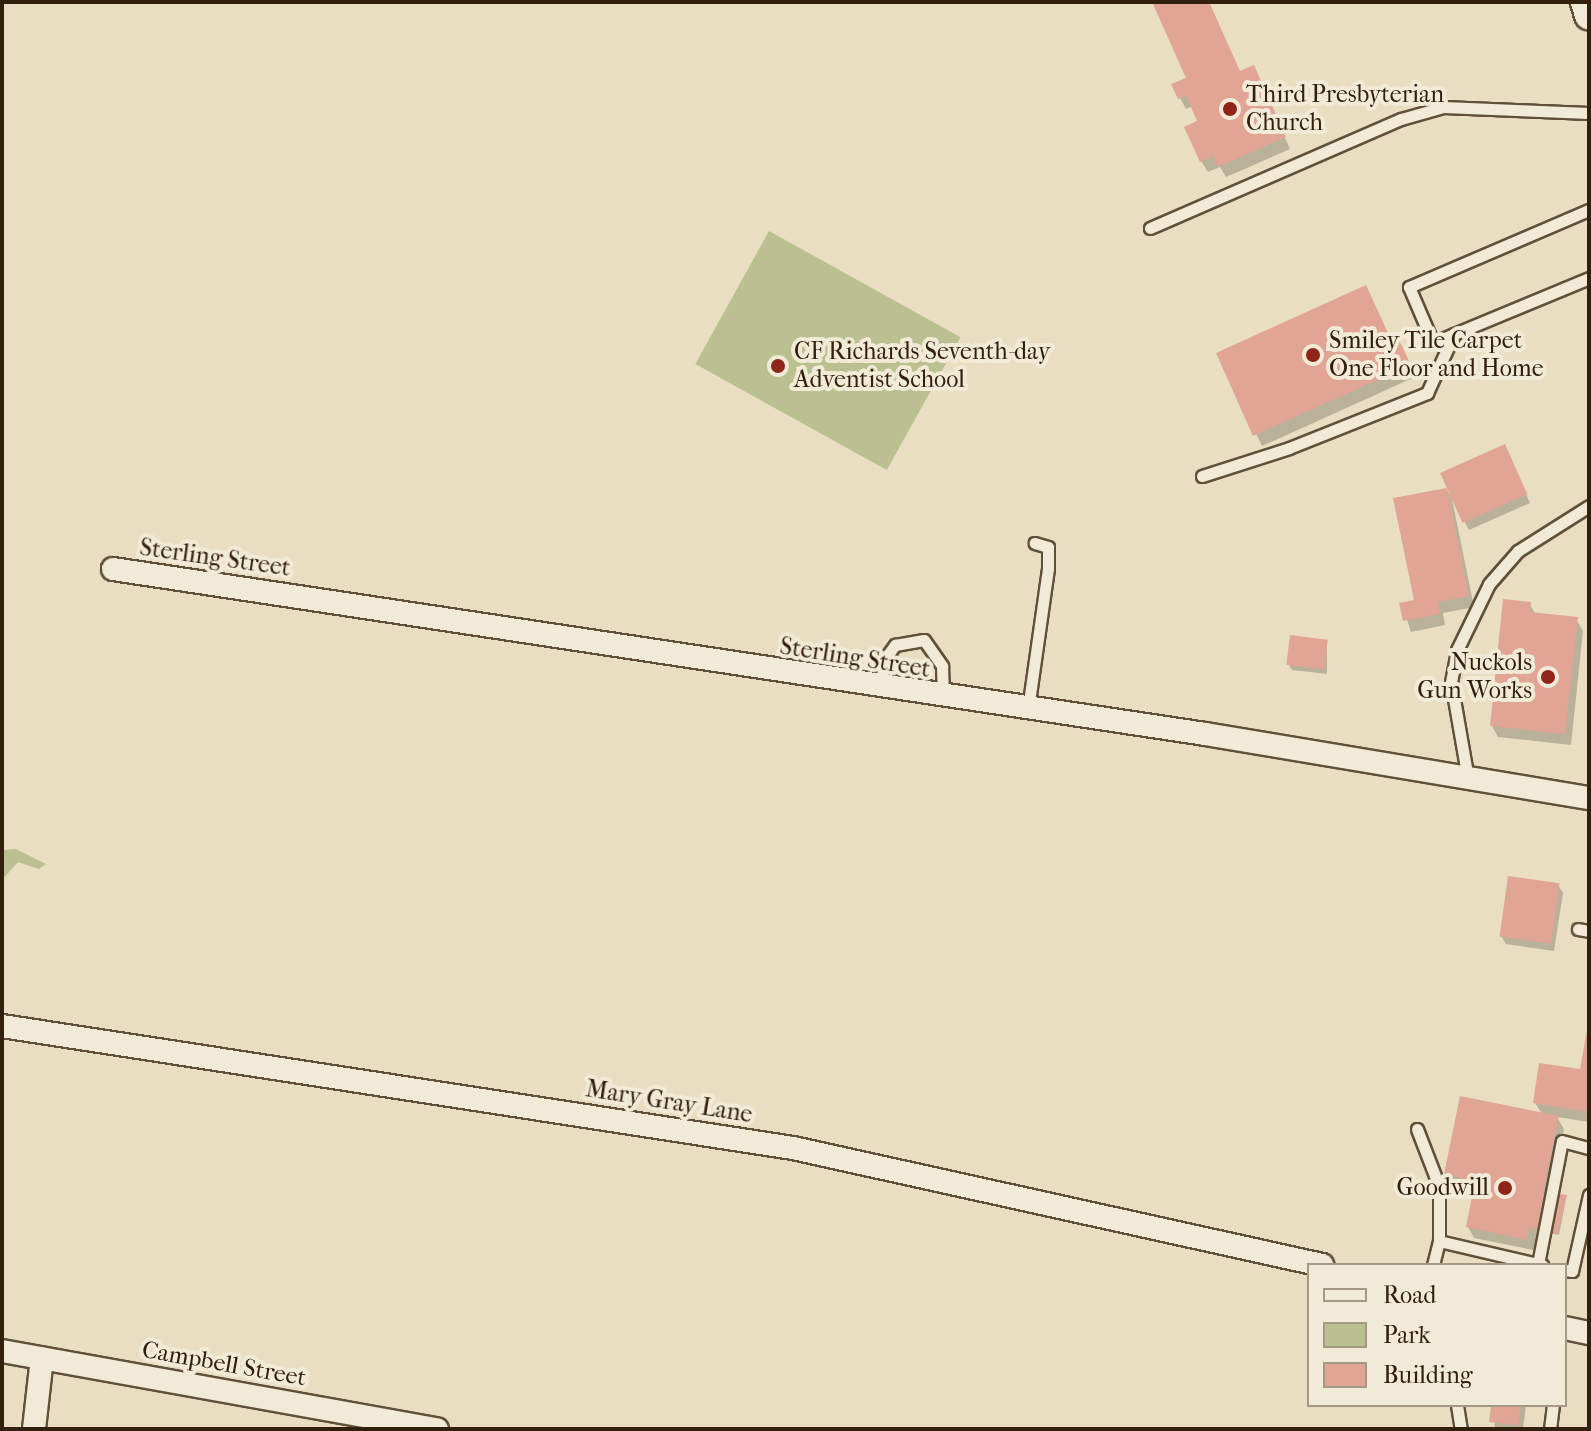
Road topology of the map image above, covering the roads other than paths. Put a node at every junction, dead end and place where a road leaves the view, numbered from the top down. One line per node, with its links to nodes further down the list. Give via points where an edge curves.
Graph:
1 (1585, 2): 2 (street)
2 (1589, 15)
3 (1589, 113): 5 (lane, via 1443,107 1401,119)
4 (1589, 210): 7 (lane, via 1409,287 1433,343)
5 (1150, 228)
6 (1589, 278): 7 (lane)
7 (1454, 334): 8 (lane, via 1427,393)
8 (1202, 476)
9 (1589, 506): 15 (lane, via 1518,551 1489,584 1457,650 1451,682)
10 (1035, 543): 14 (lane, via 1048,547 1048,568)
11 (113, 569): 12 (street, Sterling Street)
12 (880, 689): 13 (street, Sterling Street); 13 (lane, via 884,660 895,645 924,640 942,666)
13 (943, 698): 14 (street, Sterling Street)
14 (1028, 710): 15 (street, Sterling Street)
15 (1468, 780): 16 (street, Sterling Street)
16 (1589, 798)
17 (2, 1026): 22 (street, Mary Gray Lane, via 793,1148)
18 (1417, 1129): 21 (lane, via 1439,1186)
19 (1589, 1148): 25 (lane, via 1562,1141)
20 (1589, 1195): 26 (lane, via 1572,1271)
21 (1439, 1241): 23 (lane); 24 (lane)
22 (1313, 1263)
23 (1434, 1263)
24 (1536, 1263)
25 (1540, 1263)
26 (1567, 1270)
27 (1567, 1328): 28 (street)
28 (1589, 1333)
29 (2, 1351): 30 (street, Campbell Street)
30 (42, 1358): 33 (street); 34 (street, Campbell Street)
31 (1457, 1407): 35 (lane)
32 (1553, 1407): 36 (lane)
33 (34, 1429)
34 (437, 1429)
35 (1461, 1429)
36 (1550, 1429)

